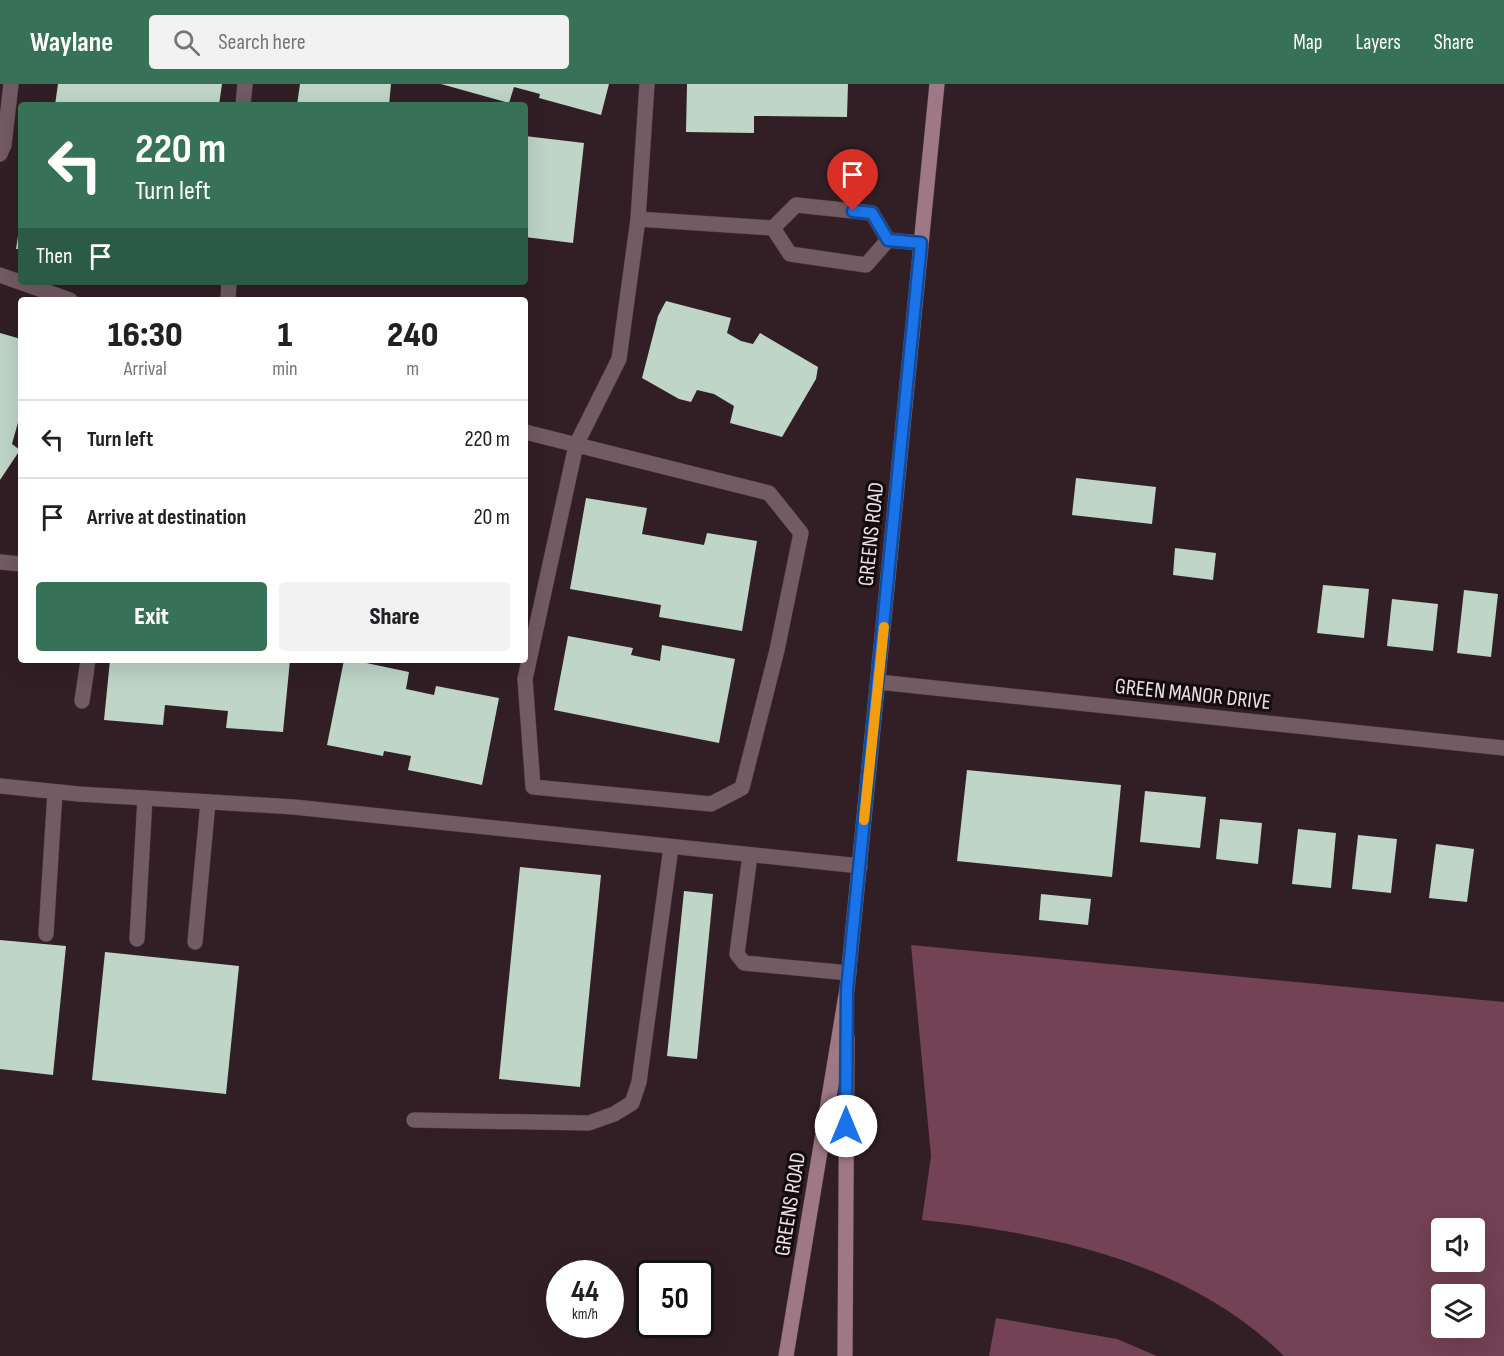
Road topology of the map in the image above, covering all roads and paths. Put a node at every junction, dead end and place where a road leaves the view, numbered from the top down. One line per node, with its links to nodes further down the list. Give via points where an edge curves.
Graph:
1 (11, 84): 6 (street)
2 (245, 84): 5 (street)
3 (647, 84): 7 (street)
4 (937, 84): 10 (main road, GREENS ROAD)
5 (243, 102)
6 (0, 154)
7 (638, 219): 8 (street); 16 (street, via 619,359)
8 (773, 228): 9 (street, via 796,205 872,213); 9 (street, via 790,254 866,265)
9 (888, 240): 10 (street)
10 (921, 243): 22 (main road, GREENS ROAD)
11 (0, 275): 12 (street)
12 (18, 281)
13 (28, 285): 14 (street)
14 (62, 297)
15 (528, 433): 16 (street)
16 (576, 445): 19 (street); 21 (street, via 769,493 801,533 742,788 711,804 533,787)
17 (0, 562): 18 (street)
18 (18, 564)
19 (528, 648)
20 (88, 663): 23 (street)
21 (527, 663)
22 (878, 682): 24 (street, GREEN MANOR DRIVE); 31 (main road, GREENS ROAD)
23 (82, 701)
24 (1504, 748)
25 (0, 786): 26 (street)
26 (55, 792): 27 (street); 32 (street)
27 (145, 798): 28 (street); 33 (street)
28 (208, 802): 29 (street, via 294,807); 34 (street)
29 (671, 847): 30 (street); 36 (street, via 639,1082 632,1103 589,1123)
30 (750, 855): 31 (street); 35 (street, via 737,954 744,963)
31 (860, 866): 35 (main road, GREENS ROAD)
32 (46, 934)
33 (137, 939)
34 (195, 942)
35 (848, 981): 37 (main road, GREENS ROAD); 38 (main road, GREENS ROAD)
36 (414, 1120)
37 (786, 1356)
38 (845, 1356)

